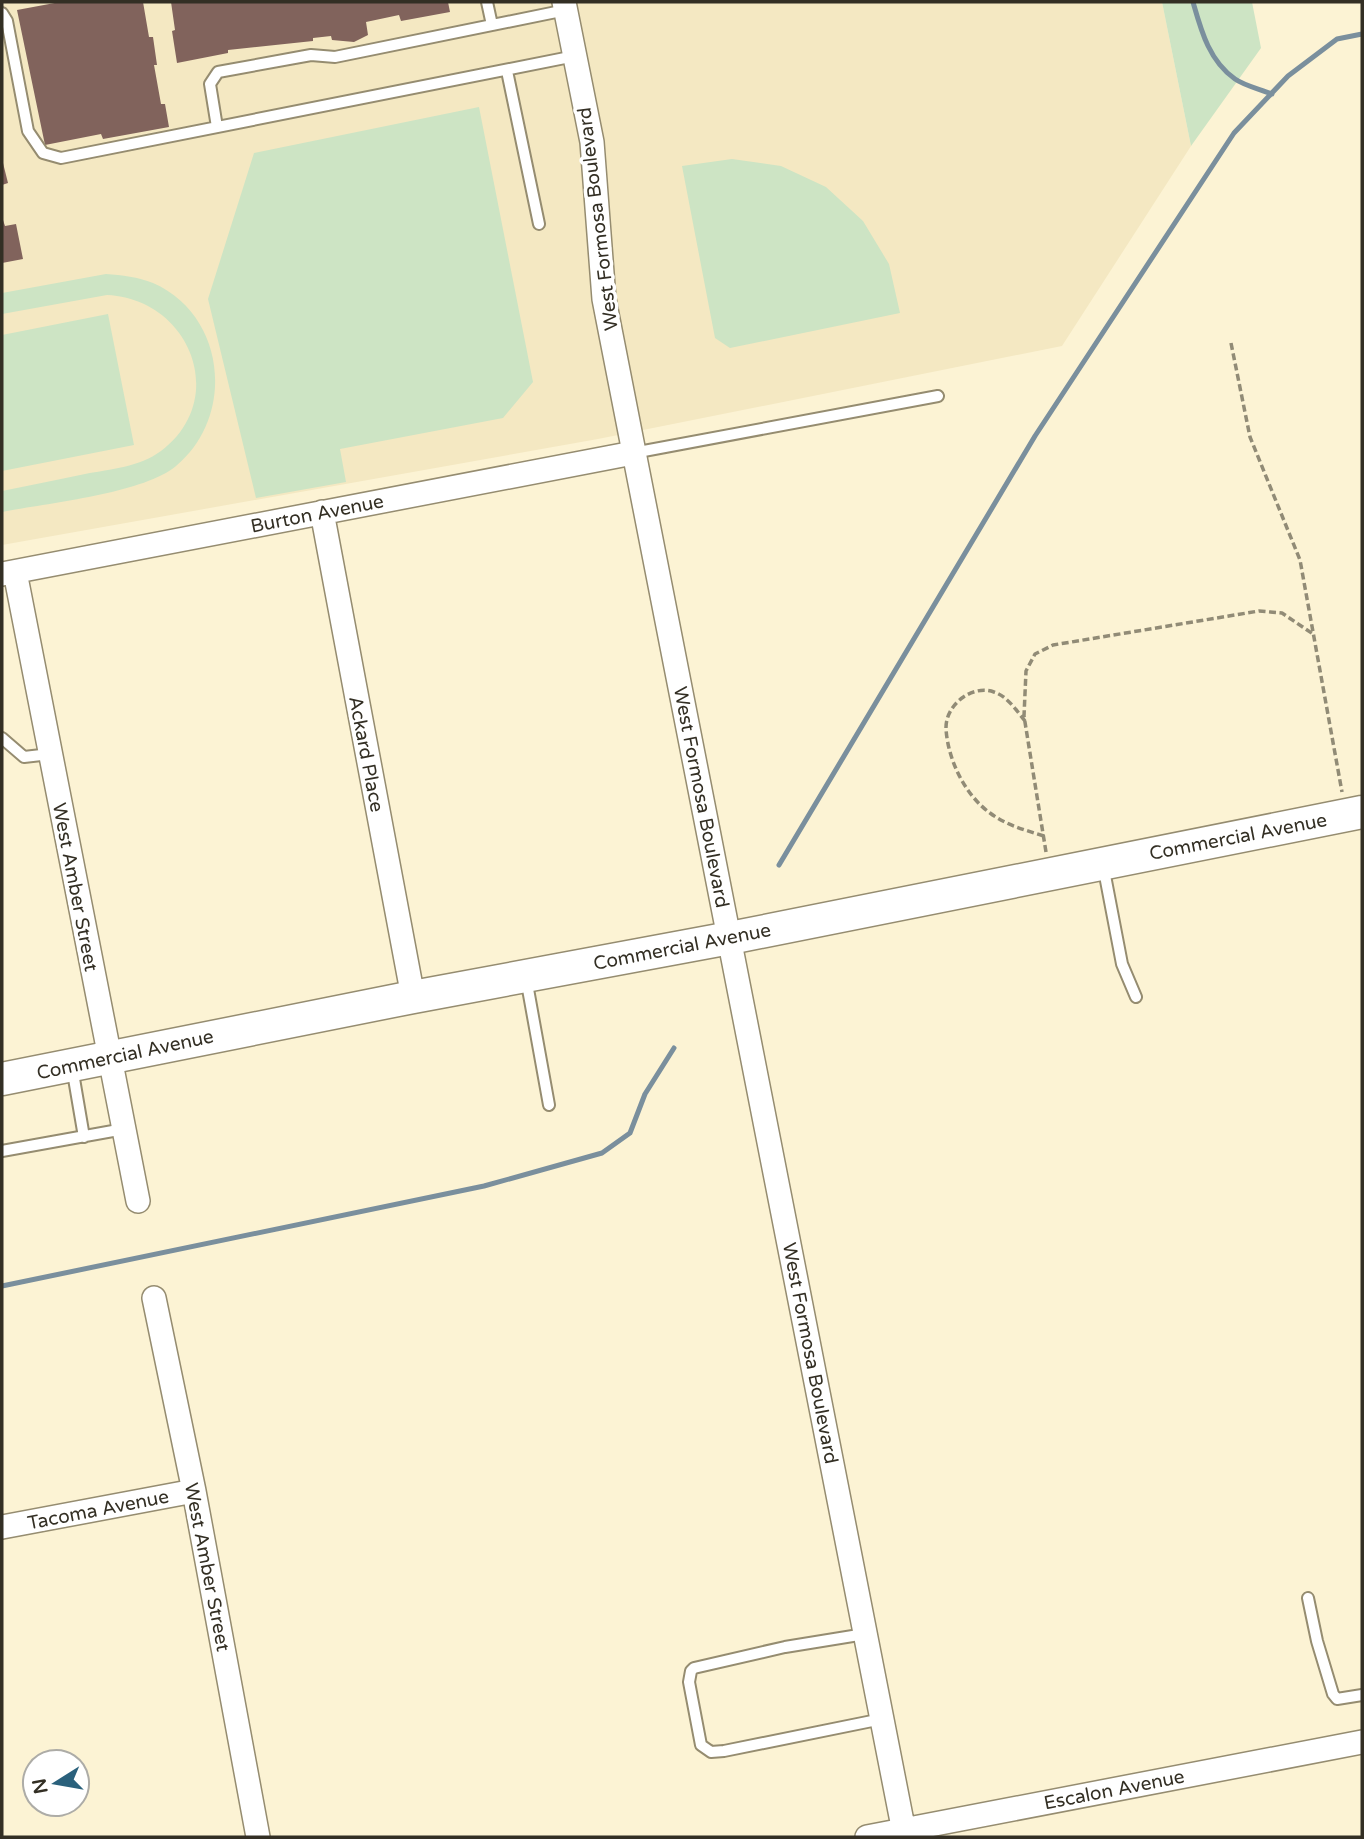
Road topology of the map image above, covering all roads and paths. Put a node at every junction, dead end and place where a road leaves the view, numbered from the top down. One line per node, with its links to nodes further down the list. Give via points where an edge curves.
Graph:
1 (486, 2): 4 (lane)
2 (565, 6): 4 (lane); 5 (street, West Formosa Boulevard)
3 (2, 13): 7 (lane, via 28,131 43,153 61,158 83,156)
4 (492, 25): 7 (lane, via 335,57 311,55 218,72 210,84)
5 (575, 56): 6 (lane); 11 (street, West Formosa Boulevard, via 592,142 604,299)
6 (507, 71): 7 (lane); 8 (lane)
7 (217, 127)
8 (539, 224)
9 (1231, 343): 14 (path, via 1250,437 1300,559)
10 (938, 396): 11 (lane)
11 (633, 453): 12 (street, Burton Avenue); 22 (street, West Formosa Boulevard)
12 (322, 512): 13 (street, Burton Avenue); 24 (street, Ackard Place)
13 (8, 573): 17 (street, West Amber Street)
14 (1313, 634): 15 (path, via 1282,613 1259,611 1053,645 1035,654 1026,671); 18 (path)
15 (1025, 722): 19 (path); 19 (path, via 996,692 983,690 966,693 946,726 952,757 971,796 1011,826)
16 (2, 738): 17 (lane, via 24,758)
17 (50, 754): 26 (street, West Amber Street)
18 (1354, 813): 20 (street, Commercial Avenue)
19 (1044, 836): 21 (path)
20 (1102, 863): 21 (street, Commercial Avenue); 25 (lane, via 1122,964)
21 (1050, 873): 22 (street, Commercial Avenue)
22 (730, 938): 23 (street, Commercial Avenue); 38 (street, West Formosa Boulevard)
23 (525, 976): 24 (street, Commercial Avenue); 29 (lane)
24 (412, 996): 26 (street, Commercial Avenue)
25 (1136, 997)
26 (109, 1056): 27 (street, Commercial Avenue); 30 (street, West Amber Street)
27 (71, 1065): 28 (street, Commercial Avenue); 31 (lane)
28 (2, 1079)
29 (549, 1105)
30 (124, 1129): 31 (lane); 33 (street, West Amber Street)
31 (84, 1137): 32 (lane)
32 (2, 1151)
33 (138, 1201)
34 (154, 1298): 35 (street, West Amber Street)
35 (194, 1491): 36 (street, Tacoma Avenue); 43 (street, West Amber Street)
36 (2, 1527)
37 (1308, 1598): 39 (lane, via 1333,1694 1337,1699)
38 (865, 1634): 40 (street, West Formosa Boulevard); 40 (lane, via 694,1668 689,1682 701,1745 711,1752 724,1751)
39 (1362, 1695)
40 (882, 1719): 42 (street, West Formosa Boulevard)
41 (1362, 1742): 42 (street, Escalon Avenue)
42 (904, 1834): 44 (street, Escalon Avenue)
43 (258, 1837)
44 (867, 1837)

